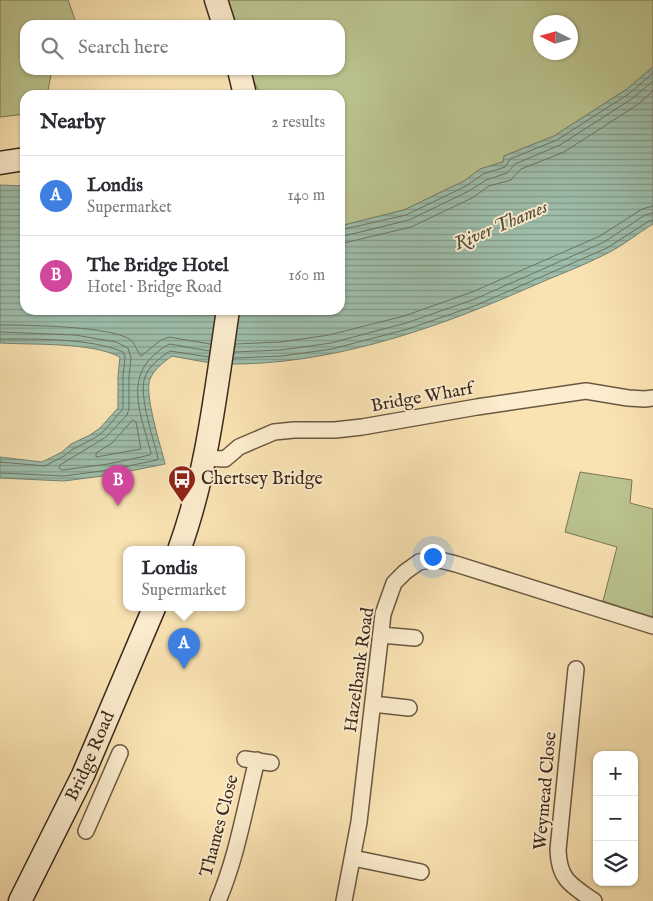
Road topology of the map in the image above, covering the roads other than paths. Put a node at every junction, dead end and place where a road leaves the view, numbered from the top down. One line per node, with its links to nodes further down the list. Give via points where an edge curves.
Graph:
1 (216, 0): 2 (main road)
2 (222, 20)
3 (240, 75): 4 (main road)
4 (244, 90)
5 (20, 160): 6 (main road)
6 (0, 163)
7 (227, 315): 9 (main road)
8 (653, 398): 9 (street, Bridge Wharf, via 628,398 586,391 362,427 287,430 239,447 225,459)
9 (203, 458): 10 (main road, via 199,484)
10 (180, 546)
11 (153, 611): 20 (main road, Bridge Road)
12 (653, 626): 13 (street, Hazelbank Road, via 436,559 420,562 394,583 383,614)
13 (381, 634): 14 (street); 16 (street, Hazelbank Road)
14 (415, 638)
15 (576, 669): 28 (street, Weymead Close, via 558,860 566,879)
16 (373, 704): 17 (street); 23 (street, Hazelbank Road)
17 (409, 708)
18 (120, 753): 21 (street)
19 (257, 761): 26 (street, Thames Close, via 237,844)
20 (83, 775): 21 (street); 25 (main road, Bridge Road)
21 (105, 788): 22 (street)
22 (86, 831)
23 (353, 858): 24 (street); 27 (street, Hazelbank Road)
24 (421, 872)
25 (20, 901)
26 (218, 901)
27 (344, 901)
28 (594, 901)

